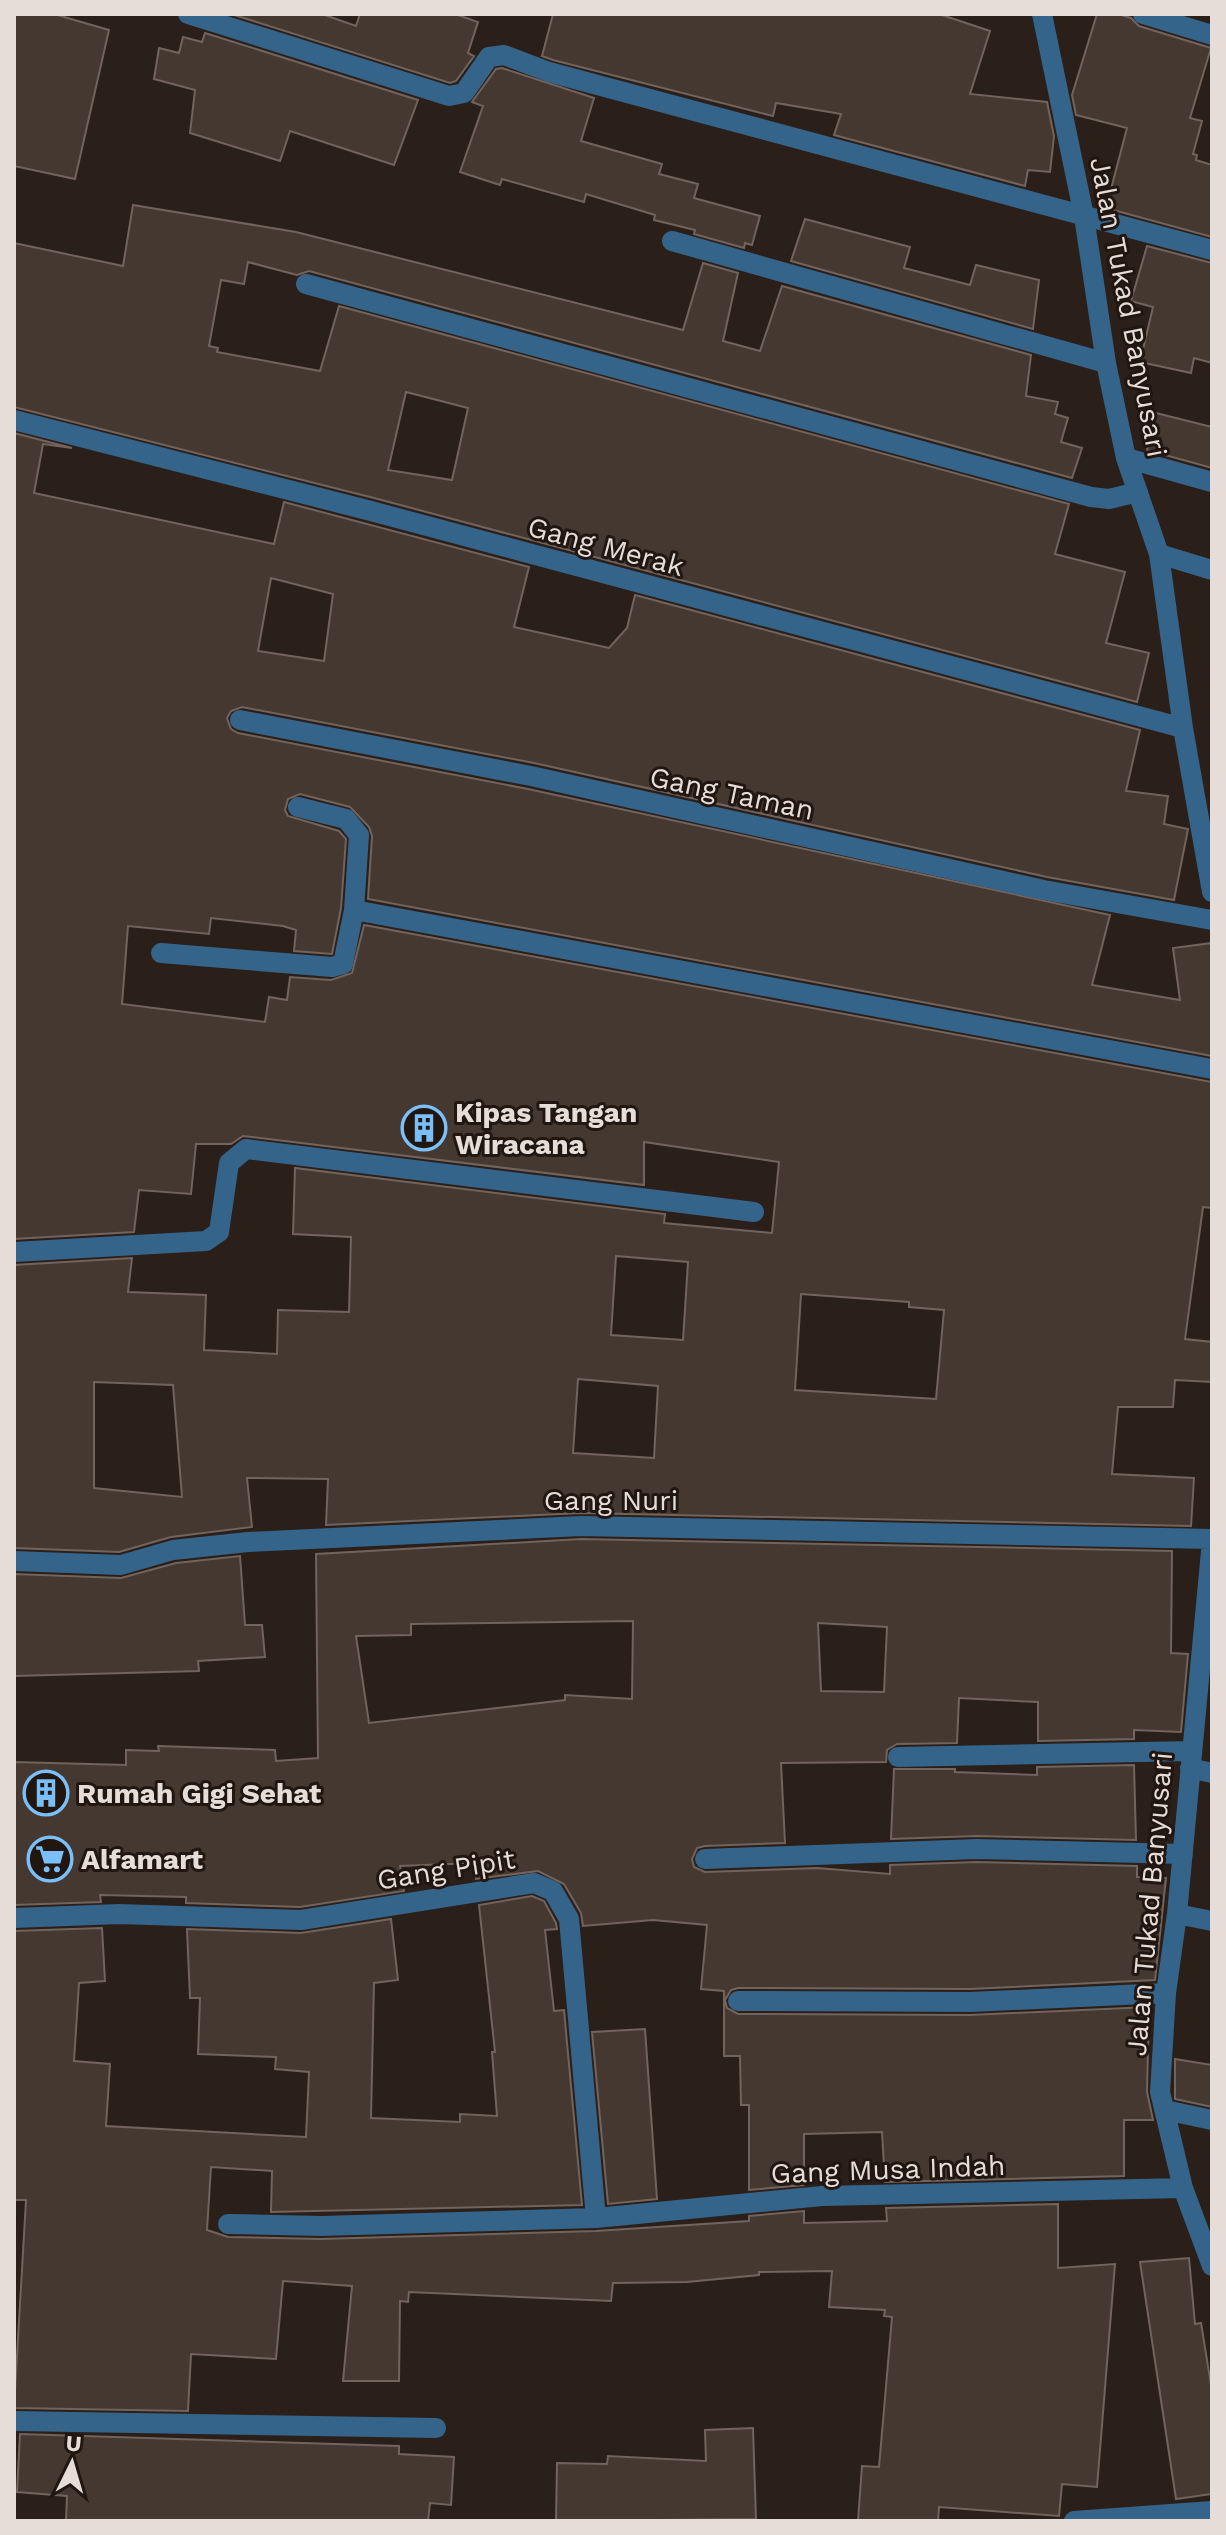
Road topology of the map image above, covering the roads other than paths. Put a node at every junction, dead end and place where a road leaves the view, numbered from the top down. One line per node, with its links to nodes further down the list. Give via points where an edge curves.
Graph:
1 (188, 14): 5 (street, via 449,96 464,93 489,57 504,55 549,72)
2 (1042, 14): 5 (street, Jalan Tukad Banyusari)
3 (1143, 14): 4 (street)
4 (1212, 35)
5 (1084, 216): 7 (street); 9 (street, Jalan Tukad Banyusari)
6 (672, 241): 9 (street)
7 (1212, 250)
8 (306, 284): 13 (street, via 1091,497)
9 (1106, 363): 11 (street, Jalan Tukad Banyusari)
10 (14, 420): 17 (street, Gang Merak)
11 (1126, 458): 12 (street); 13 (street, Jalan Tukad Banyusari)
12 (1212, 482)
13 (1138, 492): 14 (street, Jalan Tukad Banyusari)
14 (1159, 554): 15 (street); 17 (street, Jalan Tukad Banyusari)
15 (1212, 570)
16 (240, 720): 22 (street, Gang Taman, via 531,776 1030,887)
17 (1183, 728): 19 (street, Jalan Tukad Banyusari)
18 (298, 807): 21 (street, via 346,819 356,828)
19 (1207, 841): 20 (street, Jalan Tukad Banyusari)
20 (1212, 892)
21 (354, 910): 23 (street, via 346,958 332,967); 24 (street)
22 (1212, 920)
23 (161, 953)
24 (1212, 1069)
25 (754, 1212): 26 (street, via 246,1149 229,1163 219,1232 206,1241)
26 (14, 1252)
27 (1212, 1540): 28 (street, Gang Nuri, via 581,1526 248,1542 173,1550 121,1565); 29 (street, Jalan Tukad Banyusari)
28 (14, 1561)
29 (1206, 1665): 31 (street, Jalan Tukad Banyusari)
30 (898, 1757): 31 (street)
31 (1191, 1759): 32 (street); 33 (street, Jalan Tukad Banyusari)
32 (1212, 1773)
33 (1183, 1854): 34 (street, via 977,1849); 35 (street, Jalan Tukad Banyusari)
34 (705, 1859)
35 (1177, 1914): 37 (street); 38 (street, Jalan Tukad Banyusari)
36 (14, 1918): 43 (street, Gang Pipit, via 119,1914 301,1920 534,1883 553,1891 569,1919)
37 (1212, 1921)
38 (1166, 1993): 39 (street, via 970,2002); 40 (street, Jalan Tukad Banyusari, via 1160,2092)
39 (738, 2001)
40 (1165, 2110): 41 (street); 42 (street, Jalan Tukad Banyusari)
41 (1212, 2120)
42 (1183, 2188): 43 (street, Gang Musa Indah, via 822,2196); 45 (street, Jalan Tukad Banyusari)
43 (596, 2218): 44 (street, Gang Musa Indah)
44 (228, 2224)
45 (1212, 2266)
46 (14, 2421): 47 (street)
47 (436, 2428)
48 (1212, 2511): 49 (street)
49 (1074, 2521)

